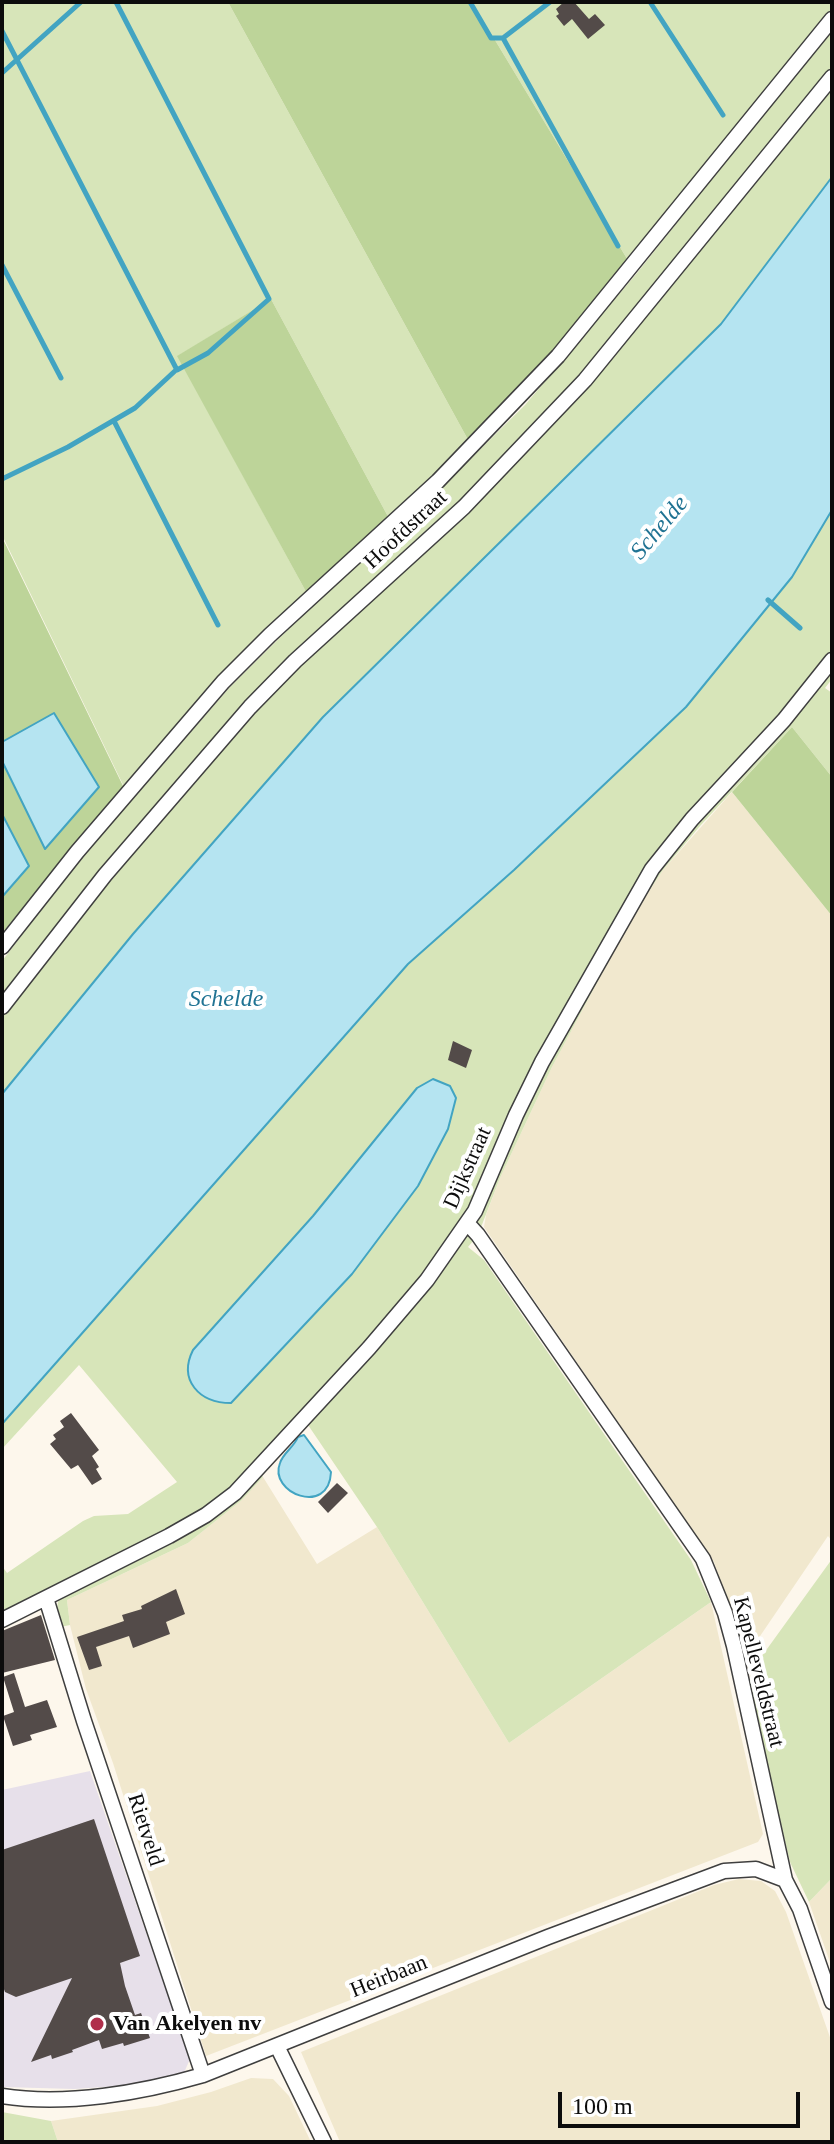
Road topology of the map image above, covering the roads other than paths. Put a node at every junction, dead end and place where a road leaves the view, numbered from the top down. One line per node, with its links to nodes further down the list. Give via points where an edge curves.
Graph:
1 (832, 19): 4 (street, via 558,356 438,481 223,682)
2 (832, 77): 5 (street, Hoofdstraat, via 585,380 464,507 250,707 105,875)
3 (832, 660): 6 (street, Dijkstraat, via 652,869 542,1062)
4 (2, 947)
5 (2, 1007)
6 (468, 1224): 7 (street, Dijkstraat, via 369,1348 235,1493 188,1527); 9 (street, Kapelleveldstraat, via 703,1559 734,1646)
7 (46, 1598): 8 (street, Dijkstraat); 12 (street, Rietveld)
8 (2, 1620)
9 (785, 1880): 10 (street, Kapelleveldstraat); 11 (street, Heirbaan, via 756,1869 724,1871)
10 (832, 2002)
11 (277, 2046): 12 (street, Heirbaan); 14 (street)
12 (203, 2075): 13 (street, Heirbaan, via 100,2096)
13 (2, 2096)
14 (324, 2142)

